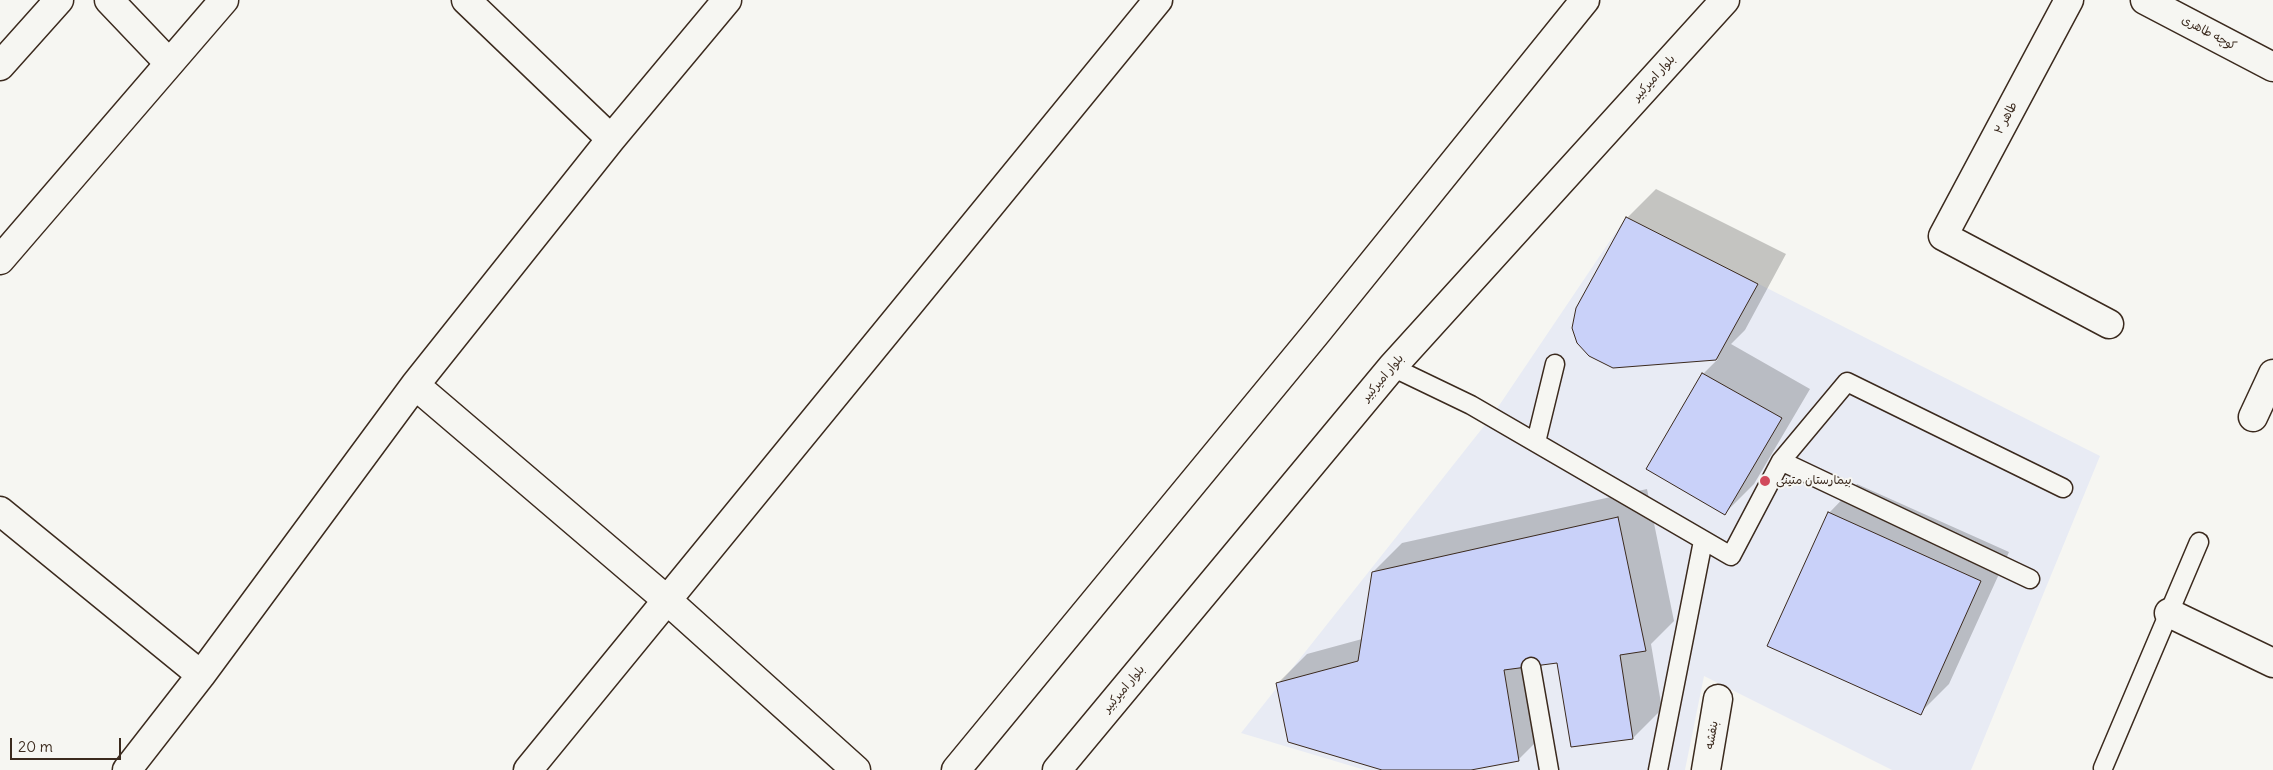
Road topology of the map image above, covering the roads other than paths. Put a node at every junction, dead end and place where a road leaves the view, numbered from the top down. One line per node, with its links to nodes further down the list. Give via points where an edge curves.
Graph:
1 (58, 0): 12 (street)
2 (109, 0): 11 (street)
3 (224, 0): 11 (street)
4 (466, 0): 14 (street)
5 (727, 0): 14 (street)
6 (1584, 0): 39 (street, via 1317,332)
7 (1725, 0): 18 (street, بلوار امیرکبیر)
8 (2069, 0): 16 (street, طاهر ۲, via 1943,236)
9 (2145, 0): 13 (street, کوچه طاهری)
10 (1153, 2): 29 (street)
11 (169, 63): 15 (street)
12 (0, 66)
13 (2273, 67)
14 (611, 139): 20 (street)
15 (0, 260)
16 (2109, 324)
17 (1555, 364): 22 (lane)
18 (1392, 366): 22 (lane); 40 (street, بلوار امیرکبیر)
19 (2273, 374): 21 (street)
20 (415, 385): 29 (street); 33 (street)
21 (2253, 417)
22 (1536, 442): 26 (lane)
23 (1781, 460): 24 (lane, via 1847,382); 26 (lane, via 1731,556); 28 (lane)
24 (2063, 488)
25 (0, 511): 33 (street)
26 (1703, 541): 42 (lane)
27 (2198, 542): 30 (lane)
28 (2030, 579)
29 (668, 601): 37 (street); 38 (street)
30 (2169, 613): 31 (street); 35 (lane)
31 (2273, 664)
32 (1531, 667): 41 (lane)
33 (201, 675): 36 (street)
34 (1718, 699): 43 (street, بنفشه)
35 (2103, 768)
36 (127, 770)
37 (528, 770)
38 (856, 770)
39 (956, 770)
40 (1056, 770)
41 (1549, 770)
42 (1658, 770)
43 (1706, 770)

